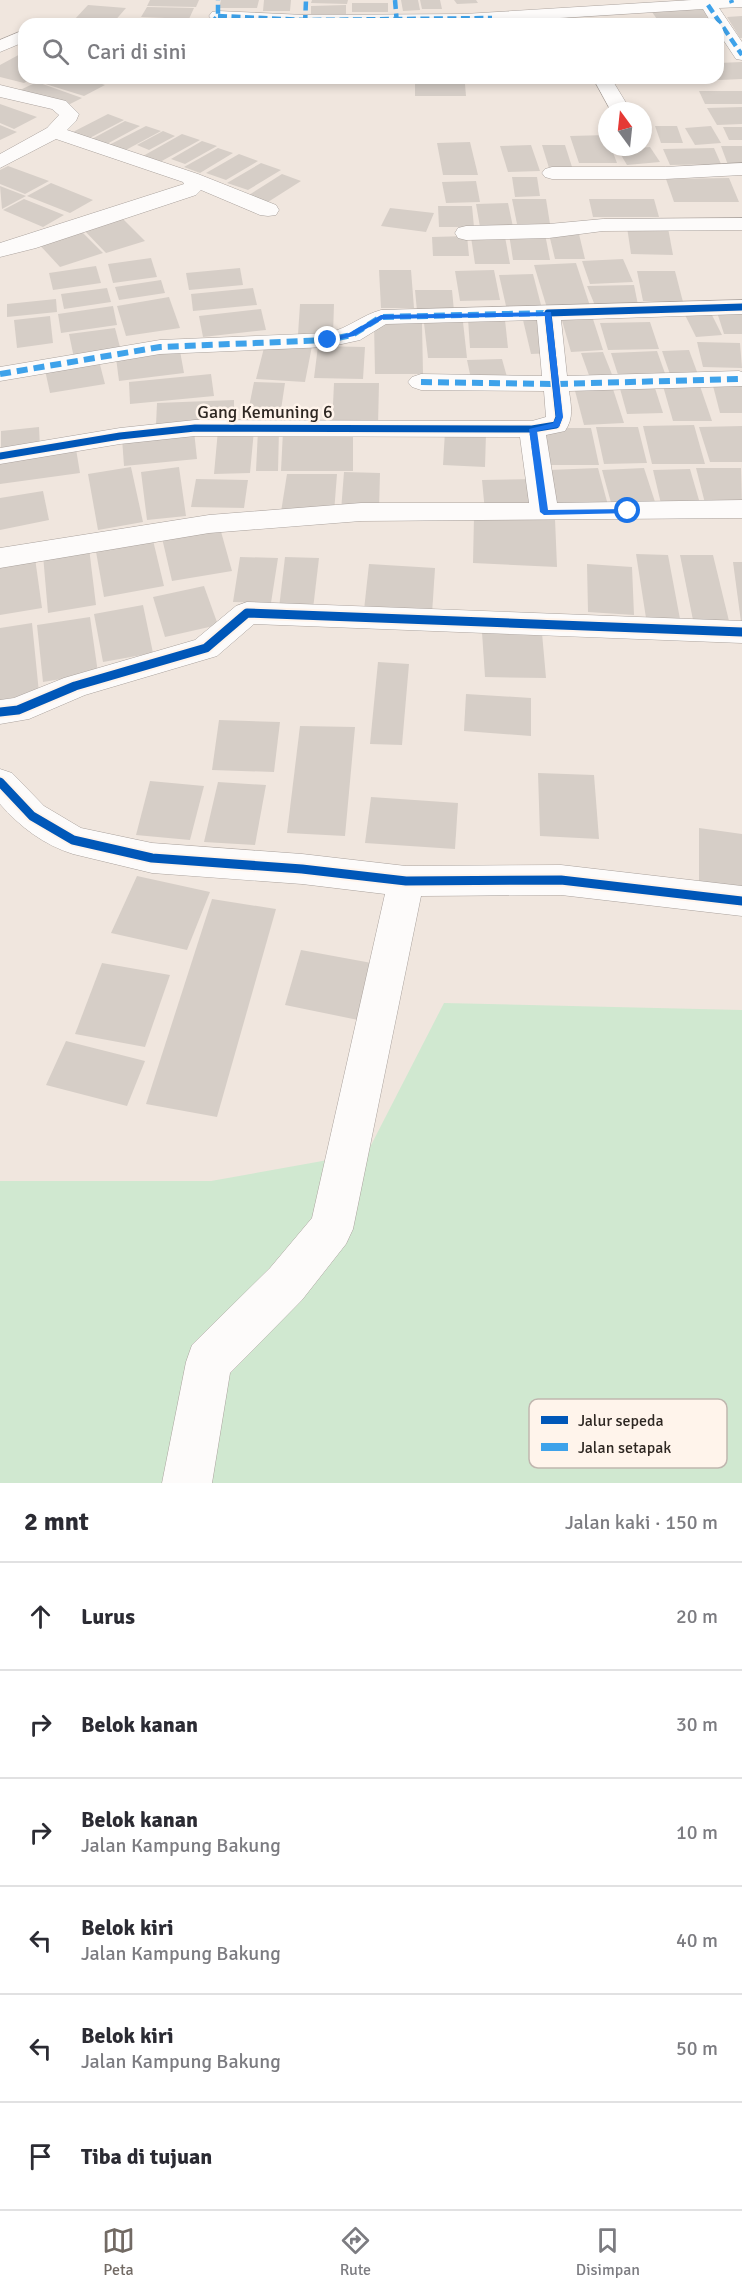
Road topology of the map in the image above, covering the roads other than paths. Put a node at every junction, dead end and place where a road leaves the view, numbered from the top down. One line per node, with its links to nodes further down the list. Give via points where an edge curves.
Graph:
1 (306, 0): 8 (street)
2 (395, 0): 9 (street)
3 (735, 2): 5 (street)
4 (611, 6): 5 (street); 10 (street)
5 (708, 6): 11 (street)
6 (216, 13): 7 (street)
7 (265, 18)
8 (305, 18)
9 (397, 18)
10 (572, 18)
11 (716, 18)
12 (724, 29): 15 (street)
13 (18, 38): 14 (street)
14 (0, 47)
15 (742, 55)
16 (605, 84): 18 (street)
17 (0, 91): 19 (street, via 64,107 69,117)
18 (616, 102)
19 (54, 132): 20 (street); 23 (street)
20 (0, 162)
21 (742, 170): 22 (street)
22 (552, 173)
23 (191, 185): 24 (street); 27 (street)
24 (268, 210)
25 (742, 224): 26 (street, via 603,225)
26 (466, 233)
27 (0, 250)
28 (742, 307): 29 (street)
29 (548, 313): 30 (street, via 381,317 352,334 328,340 160,347); 33 (street)
30 (0, 374)
31 (739, 379): 33 (street)
32 (421, 382): 33 (street)
33 (557, 384): 34 (street, Gang Kemuning 6, via 559,421)
34 (532, 429): 35 (street, Gang Kemuning 6, via 195,428); 37 (street)
35 (0, 456)
36 (742, 508): 37 (street)
37 (544, 512): 38 (street, via 361,512 221,523)
38 (0, 558)
39 (742, 632): 40 (street, via 247,613 206,648 75,686 18,710)
40 (0, 712)
41 (0, 782): 42 (street, via 32,816 73,840 152,858)
42 (406, 881): 43 (street, via 561,880); 44 (street, via 331,1229 286,1284 208,1362)
43 (742, 901)
44 (187, 1483)

